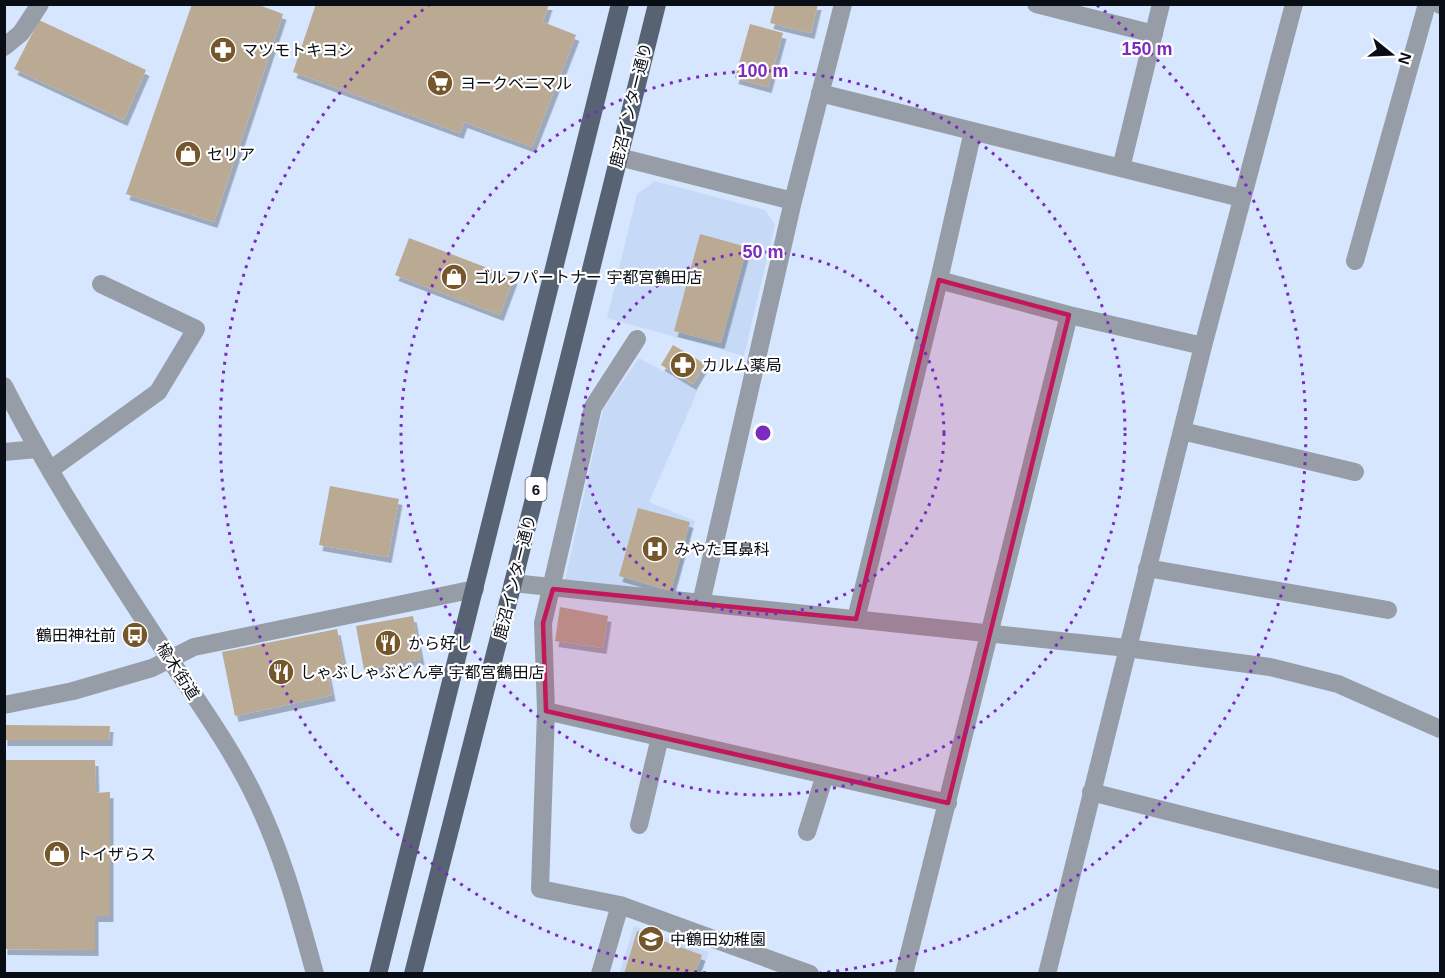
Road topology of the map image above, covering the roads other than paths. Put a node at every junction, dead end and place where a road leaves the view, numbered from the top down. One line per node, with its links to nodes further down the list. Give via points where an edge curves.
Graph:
1 (40, 4): 10 (street, via 21,33)
2 (620, 4): 31 (main road, 鹿沼インター通り / 6)
3 (657, 4): 13 (main road, 鹿沼インター通り / 6)
4 (843, 4): 11 (street)
5 (1036, 4): 9 (street)
6 (1161, 4): 9 (street)
7 (1294, 4): 15 (street)
8 (1427, 4): 17 (street)
9 (1154, 34): 14 (street)
10 (4, 47)
11 (820, 93): 12 (street); 16 (street)
12 (973, 131): 14 (street); 18 (street)
13 (619, 156): 16 (street); 30 (main road, 鹿沼インター通り / 6)
14 (1121, 168): 15 (street)
15 (1241, 198): 22 (street)
16 (793, 201): 33 (street)
17 (1355, 261)
18 (939, 280): 20 (street); 35 (street)
19 (101, 284): 27 (street, via 196,329 158,392)
20 (1069, 315): 22 (street); 36 (street)
21 (637, 339): 32 (street, via 593,407)
22 (1203, 346): 24 (street)
23 (4, 386): 25 (street, 楡木街道)
24 (1182, 431): 28 (street); 29 (street)
25 (37, 449): 26 (street); 27 (street, 楡木街道)
26 (4, 452)
27 (50, 470): 38 (street, 楡木街道)
28 (1355, 472)
29 (1147, 568): 34 (street); 37 (street)
30 (513, 583): 32 (street); 52 (main road, 鹿沼インター通り / 6)
31 (476, 589): 38 (street, via 194,647); 51 (main road, 鹿沼インター通り / 6)
32 (552, 589): 33 (street); 40 (street, via 543,623)
33 (701, 603): 35 (street)
34 (1388, 610)
35 (856, 620): 36 (street)
36 (989, 634): 37 (street); 45 (street)
37 (1127, 648): 41 (street, via 1270,667 1338,684); 44 (street)
38 (170, 659): 39 (street, via 73,691); 50 (street, 楡木街道, via 224,742 262,812 287,876)
39 (4, 705)
40 (546, 711): 42 (street); 49 (street, via 540,889)
41 (1440, 729)
42 (660, 737): 43 (street); 46 (street)
43 (825, 775): 45 (street); 47 (street)
44 (1091, 792): 48 (street); 56 (street)
45 (948, 804): 55 (street)
46 (639, 825)
47 (807, 832)
48 (1440, 880)
49 (620, 905): 53 (street); 54 (street)
50 (315, 974)
51 (378, 974)
52 (413, 974)
53 (600, 974)
54 (810, 974)
55 (904, 974)
56 (1047, 974)

